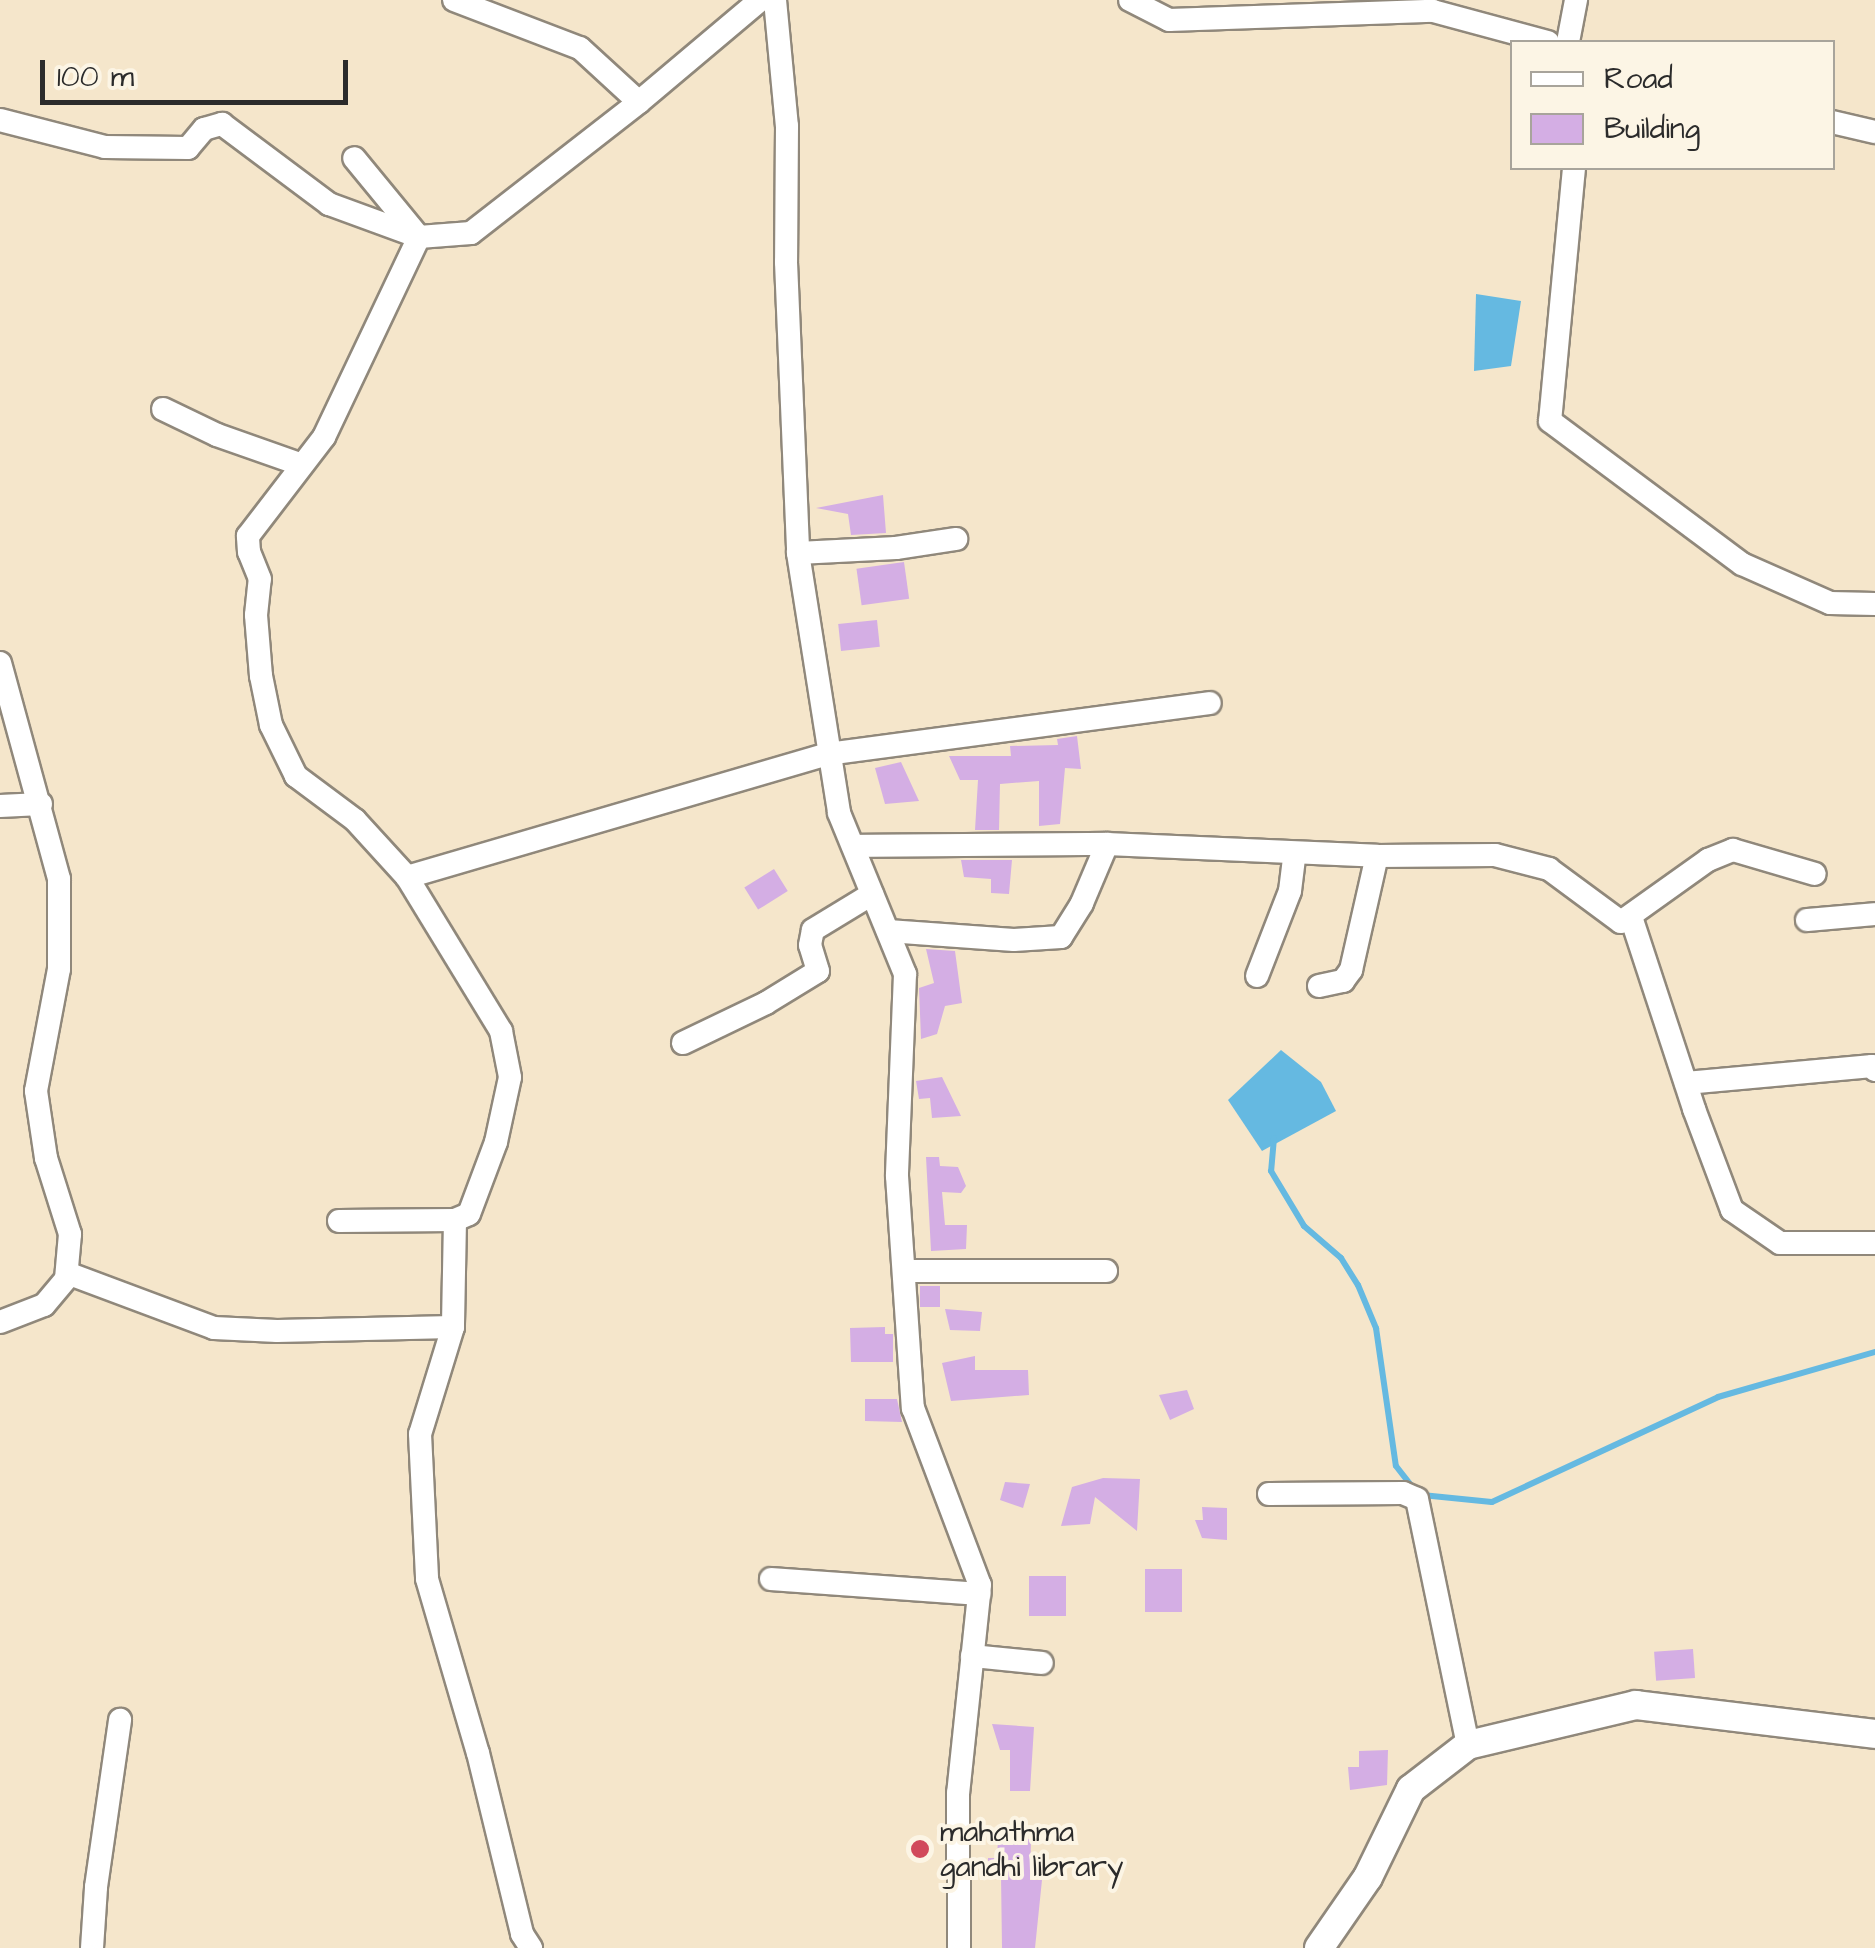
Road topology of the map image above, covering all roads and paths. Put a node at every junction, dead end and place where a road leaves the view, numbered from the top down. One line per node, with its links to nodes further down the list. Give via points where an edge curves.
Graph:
1 (454, 0): 9 (street, via 580,48)
2 (760, 0): 9 (street)
3 (775, 0): 19 (street, via 787,126)
4 (1130, 0): 6 (street, via 1169,20)
5 (1576, 0): 8 (street)
6 (1434, 5): 7 (street)
7 (1542, 40)
8 (1568, 40)
9 (639, 102): 15 (street, via 472,234)
10 (0, 120): 15 (street, via 105,148 188,148 204,129 222,124 329,204)
11 (1835, 123): 12 (street)
12 (1875, 132)
13 (354, 158): 15 (street)
14 (1574, 170): 20 (street, via 1550,421 1742,564 1830,603)
15 (419, 237): 17 (street, via 358,372)
16 (163, 410): 17 (street)
17 (302, 465): 31 (street, via 248,536 260,579 256,615 270,725 296,776 355,820)
18 (956, 539): 19 (street)
19 (798, 553): 23 (street)
20 (1875, 604)
21 (0, 663): 24 (street)
22 (1210, 702): 23 (street)
23 (828, 754): 27 (street); 31 (street)
24 (41, 804): 25 (street); 47 (street, via 59,879 59,970 36,1091 46,1158 70,1234)
25 (0, 806)
26 (1107, 844): 27 (street); 28 (street); 36 (street, via 1061,937)
27 (852, 846): 32 (street)
28 (1294, 853): 29 (street); 37 (street, via 1290,891)
29 (1377, 856): 34 (street, via 1495,856 1549,869 1621,922); 38 (street, via 1350,970 1343,981)
30 (1815, 874): 34 (street, via 1734,850 1708,860)
31 (407, 877): 42 (street, via 501,1031 510,1077 496,1142 469,1214)
32 (872, 894): 36 (street); 39 (street, via 814,930 810,944 818,971)
33 (1875, 914): 35 (street)
34 (1631, 917): 41 (street)
35 (1808, 920)
36 (888, 931): 45 (street, via 905,974 898,1176)
37 (1257, 976)
38 (1319, 986)
39 (683, 1043)
40 (1875, 1070): 41 (street)
41 (1686, 1083): 44 (street, via 1732,1210 1780,1243)
42 (455, 1220): 43 (street); 49 (street)
43 (338, 1221)
44 (1875, 1243)
45 (904, 1271): 46 (street); 52 (street, via 913,1408)
46 (1106, 1271)
47 (67, 1273): 48 (street, via 44,1304); 49 (street, via 214,1328)
48 (0, 1322)
49 (453, 1328): 59 (street, via 420,1434 427,1579 522,1934)
50 (1269, 1494): 57 (street, via 1403,1493 1417,1499)
51 (771, 1579): 52 (street)
52 (978, 1594): 53 (street)
53 (972, 1656): 54 (street); 60 (street, via 958,1794)
54 (1042, 1663)
55 (120, 1720): 58 (street)
56 (1875, 1734): 57 (main road, via 1636,1705)
57 (1468, 1745): 61 (main road, via 1411,1789 1368,1877)
58 (92, 1948)
59 (532, 1948)
60 (959, 1948)
61 (1319, 1948)

